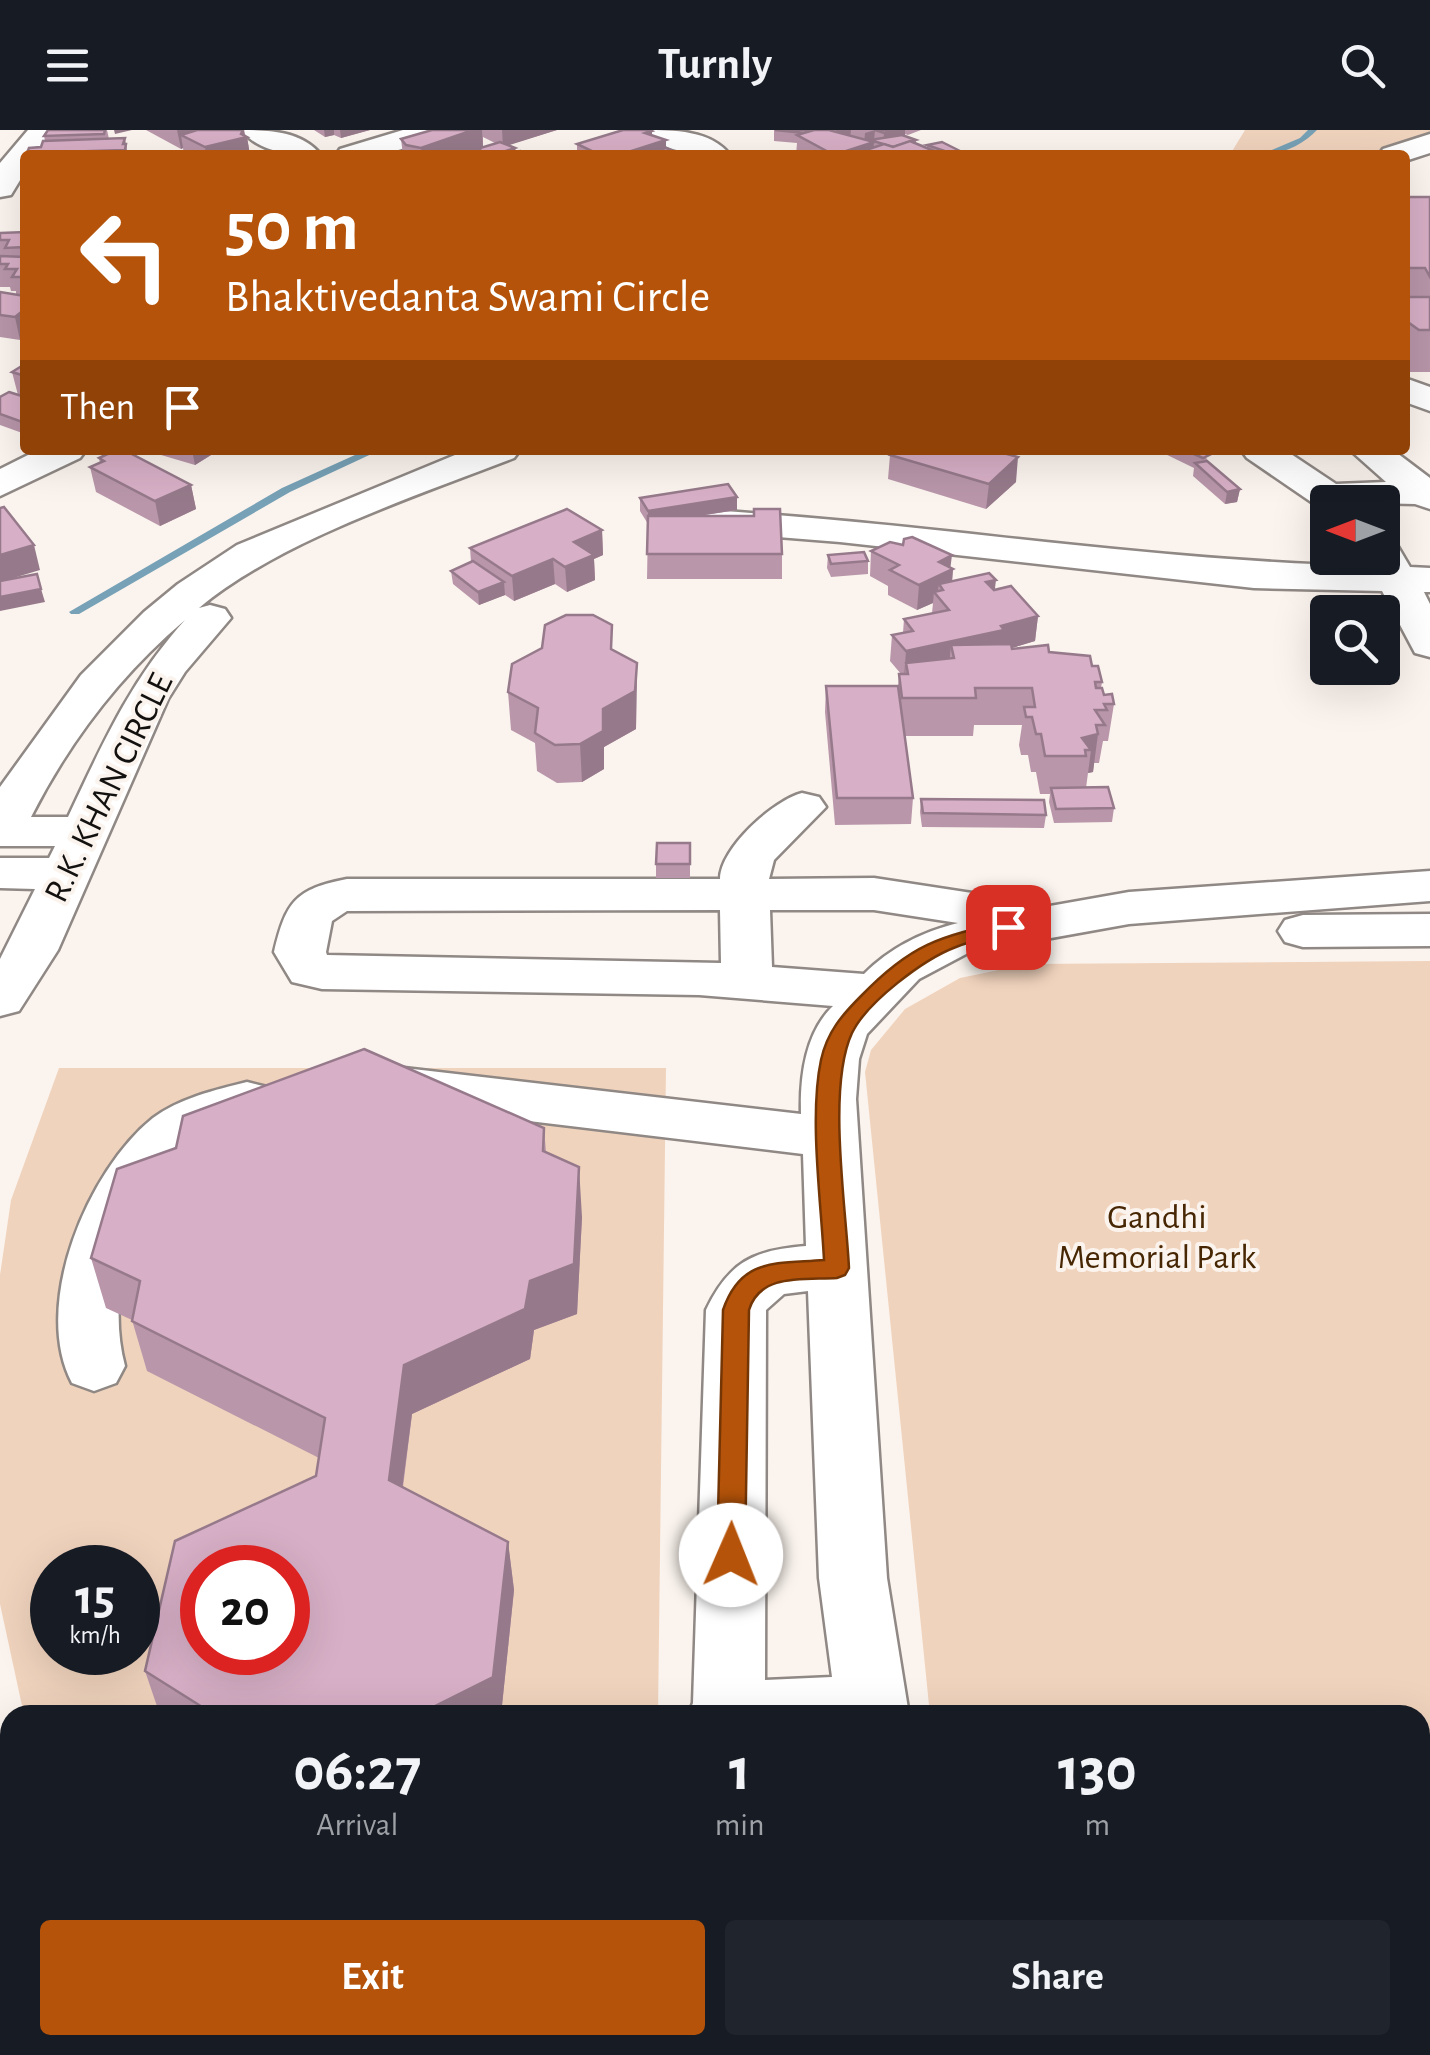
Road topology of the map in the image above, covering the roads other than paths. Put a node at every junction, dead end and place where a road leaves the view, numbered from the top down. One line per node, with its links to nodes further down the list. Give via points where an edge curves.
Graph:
1 (45, 130): 6 (street)
2 (256, 130): 7 (street)
3 (434, 130): 8 (street)
4 (660, 130): 5 (street)
5 (715, 146)
6 (24, 150)
7 (296, 150)
8 (368, 150)
9 (20, 155): 10 (street)
10 (0, 188)
11 (56, 455): 15 (street)
12 (489, 455): 19 (street, R.K. KHAN CIRCLE)
13 (1268, 455): 16 (street)
14 (1376, 455): 17 (street)
15 (0, 484)
16 (1313, 485)
17 (1428, 494): 18 (street)
18 (1400, 495)
19 (332, 518): 23 (street, R.K. KHAN CIRCLE, via 228,567 129,652); 27 (street, R.K. KHAN CIRCLE, via 238,591 168,665)
20 (670, 524): 21 (street, via 798,526 1254,576)
21 (1404, 571): 22 (street)
22 (1430, 644)
23 (68, 718): 24 (street); 26 (street, R.K. KHAN CIRCLE)
24 (0, 764)
25 (802, 807): 32 (street, via 753,853)
26 (0, 830): 27 (street)
27 (76, 853): 29 (street); 37 (street, R.K. KHAN CIRCLE, via 32,950)
28 (1430, 872): 31 (street)
29 (0, 873)
30 (1430, 886): 31 (street)
31 (1378, 892): 33 (street, via 1128,908)
32 (742, 894): 33 (street, via 874,894); 35 (street); 35 (street, via 331,898 308,914 300,952 310,970 322,972)
33 (1051, 922): 34 (street, via 1123,931); 36 (street, via 950,941 901,967)
34 (1430, 930)
35 (747, 980): 36 (street)
36 (874, 992): 38 (street, via 843,1027 832,1060)
37 (0, 999)
38 (830, 1138): 39 (street); 40 (street, via 384,1085 216,1109 176,1129 139,1167 118,1207 88,1302)
39 (837, 1268): 41 (street, via 752,1280 736,1310); 42 (street, via 852,1578)
40 (94, 1366)
41 (726, 1705)
42 (870, 1705)

